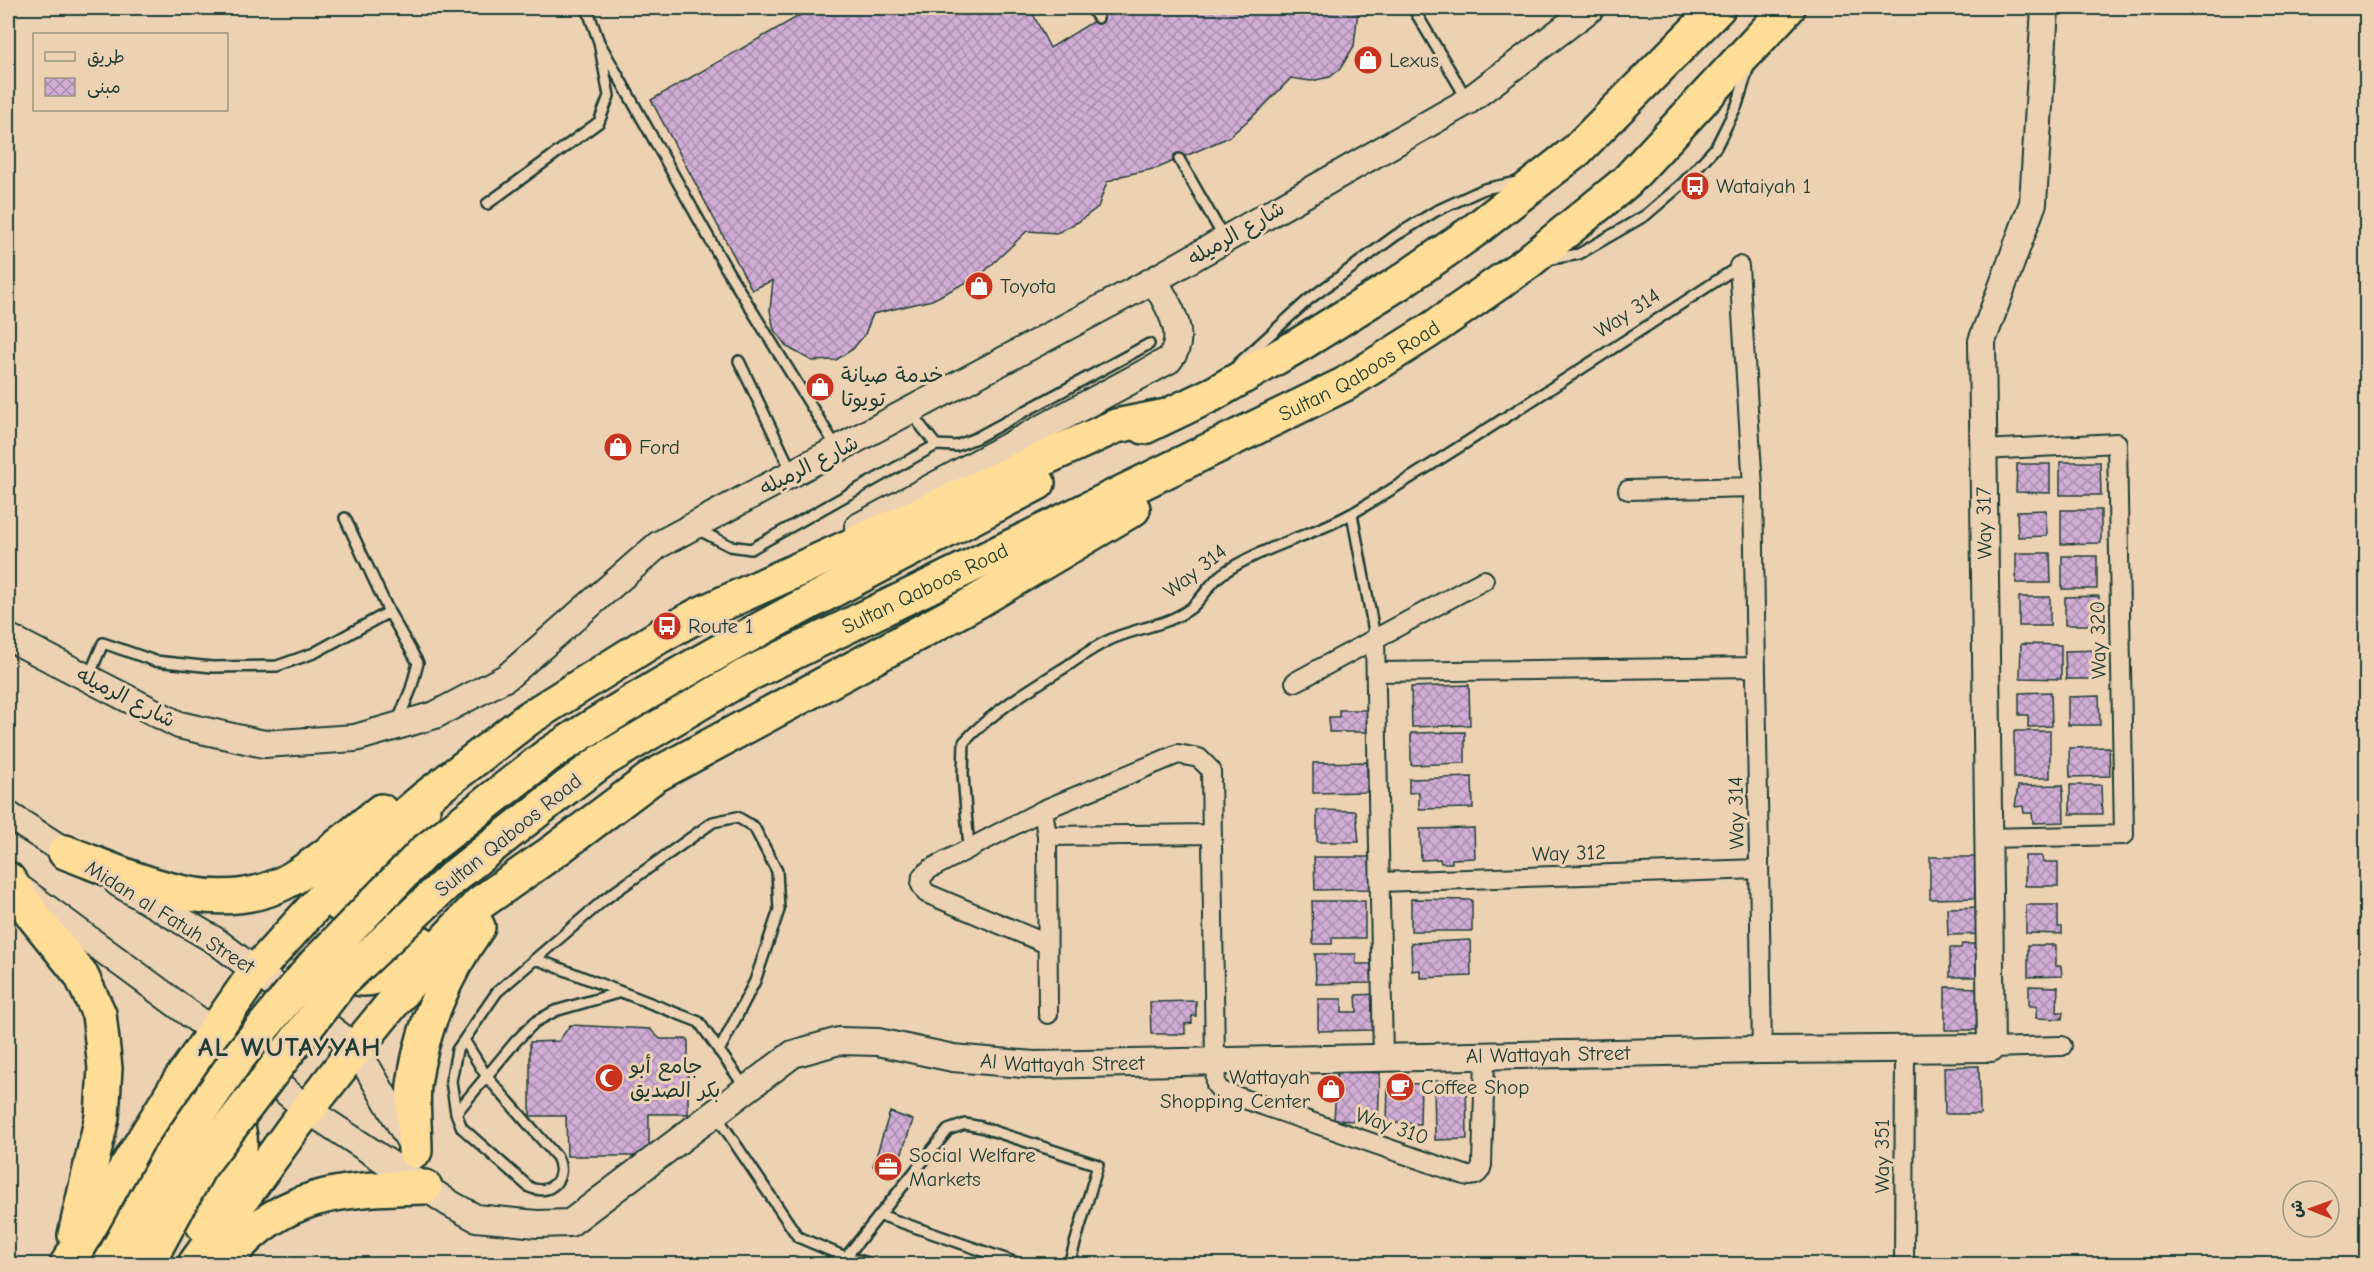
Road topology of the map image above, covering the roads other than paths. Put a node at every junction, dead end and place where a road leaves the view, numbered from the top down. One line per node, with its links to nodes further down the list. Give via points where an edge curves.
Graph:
1 (587, 8): 9 (lane)
2 (1091, 8): 8 (lane)
3 (1413, 8): 11 (lane)
4 (1591, 8): 11 (street, شارع الرميله)
5 (1718, 8): 21 (highway, Sultan Qaboos Road, via 1576,151 1475,230 1302,344 1213,394)
6 (1788, 8): 10 (highway, Sultan Qaboos Road)
7 (2045, 8): 24 (street, Way 317, via 2033,203 1982,341)
8 (1098, 18)
9 (599, 42): 13 (lane, via 609,96 599,122); 23 (lane, via 726,270)
10 (1757, 42): 15 (highway, Sultan Qaboos Road, via 1626,182); 15 (lane, via 1737,105 1716,147 1683,183 1646,215 1579,254)
11 (1468, 101): 14 (street, شارع الرميله)
12 (1179, 159): 14 (lane)
13 (487, 204)
14 (1225, 239): 17 (street, شارع الرميله)
15 (1527, 262): 25 (highway, Sultan Qaboos Road, via 1345,384)
16 (1738, 266): 27 (street, Way 314); 29 (lane, Way 314, via 1509,418)
17 (1154, 280): 20 (street, شارع الرميله); 34 (street, via 1178,329 1178,344 1169,360 723,596)
18 (1149, 344): 22 (lane, via 976,438 956,446)
19 (739, 361): 26 (lane)
20 (910, 412): 22 (lane); 23 (street, شارع الرميله)
21 (1162, 417): 34 (highway, via 1116,426); 83 (highway, Sultan Qaboos Road, bridge, via 717,653 606,717 548,755 424,852 314,965 237,1059 168,1159)
22 (936, 445): 31 (lane, via 751,549 730,546)
23 (838, 450): 26 (street, شارع الرميله)
24 (1983, 450): 48 (street, Way 317); 48 (street, Way 320, via 2117,442 2124,812 2124,835)
25 (1177, 467): 52 (highway, via 1130,512 976,602 654,776); 84 (highway, Sultan Qaboos Road, bridge, via 745,676 602,761 567,787 452,878 341,982 200,1168)
26 (792, 472): 31 (street, شارع الرميله)
27 (1753, 487): 28 (street); 37 (street, Way 314)
28 (1628, 490)
29 (1352, 514): 36 (lane); 49 (lane, Way 314, via 1281,543 1220,575 1191,608 1095,648 983,722 964,742)
30 (345, 518): 33 (lane)
31 (692, 526): 42 (street, شارع الرميله, via 658,545 507,677 435,715)
32 (1484, 580): 36 (street)
33 (389, 612): 39 (lane, via 314,654 277,666 212,668 155,661 103,643); 42 (lane, via 418,663)
34 (700, 615): 41 (highway)
35 (8, 637): 39 (street, شارع الرميله)
36 (1375, 637): 38 (street); 40 (street)
37 (1756, 667): 38 (street); 51 (street, Way 314)
38 (1377, 672): 54 (street)
39 (89, 678): 42 (street, شارع الرميله, via 178,725 264,744 355,738)
40 (1295, 681)
41 (529, 718): 43 (highway); 50 (highway, via 443,764 292,878 263,891 232,897 173,892)
42 (396, 726)
43 (426, 797): 55 (highway, via 418,832 330,916 324,933 330,952 355,977 380,976 454,910); 58 (highway, via 372,843)
44 (1043, 810): 46 (street, Way 310, via 1178,754 1199,758 1211,770); 47 (street); 49 (street)
45 (8, 815): 50 (street, Midan al Fatuh Street)
46 (1212, 834): 47 (street); 71 (street, Way 310)
47 (1047, 836): 56 (street)
48 (1988, 838): 65 (street, Way 317)
49 (969, 848): 56 (street, via 926,872 920,880 922,890)
50 (65, 852): 58 (street, Midan al Fatuh Street, via 216,941)
51 (1759, 869): 54 (street, Way 312); 67 (street, Way 314)
52 (523, 873): 55 (highway); 77 (highway, via 459,954 431,1017 414,1087)
53 (8, 879): 61 (street); 82 (highway, via 81,975 99,1014 105,1068 102,1117)
54 (1380, 882): 70 (street)
55 (480, 903): 64 (highway)
56 (1047, 944): 60 (street)
57 (536, 959): 59 (lane); 62 (lane, via 497,992); 68 (lane, via 605,899 713,822 737,817 754,827 777,871 779,910 755,981)
58 (257, 970): 61 (highway); 64 (street, Midan al Fatuh Street)
59 (621, 992): 68 (lane, via 699,1022); 72 (lane, via 555,1011 535,1022)
60 (1048, 1014)
61 (213, 1031): 74 (street); 78 (highway)
62 (464, 1040): 72 (lane); 75 (lane, via 457,1050 451,1081)
63 (2062, 1046): 65 (street, Al Wattayah Street)
64 (356, 1048): 74 (highway); 77 (street)
65 (1991, 1048): 66 (street, Al Wattayah Street)
66 (1905, 1049): 67 (street, Al Wattayah Street); 91 (street, Way 351)
67 (1762, 1050): 69 (street, Al Wattayah Street)
68 (719, 1051): 73 (lane)
69 (1485, 1057): 70 (street, Al Wattayah Street); 71 (street, Way 310, via 1482,1165 1479,1172 1469,1176 1225,1093 1216,1085)
70 (1383, 1058): 71 (street, Al Wattayah Street)
71 (1215, 1062): 73 (street, Al Wattayah Street, via 1034,1065 952,1058 878,1042 839,1041 793,1054)
72 (488, 1077): 75 (lane); 75 (lane, via 557,1157 562,1169 558,1182 548,1190 529,1187 462,1128)
73 (745, 1086): 76 (street, Al Wattayah Street)
74 (308, 1110): 79 (street, Al Wattayah Street); 86 (highway)
75 (456, 1113)
76 (715, 1113): 79 (street, Al Wattayah Street, via 570,1223 476,1218); 81 (lane, via 798,1238)
77 (415, 1151): 79 (street)
78 (132, 1160): 82 (highway); 85 (highway, via 182,1107 194,1101 212,1103 227,1111 239,1128 239,1154)
79 (437, 1195): 87 (highway, via 372,1188 313,1198 266,1220)
80 (880, 1215): 81 (lane); 89 (lane); 90 (lane, via 948,1130 965,1124 981,1127 1098,1165)
81 (846, 1257): 88 (lane)
82 (68, 1264)
83 (110, 1264)
84 (147, 1264)
85 (184, 1264)
86 (195, 1264)
87 (224, 1264)
88 (872, 1264)
89 (1020, 1264)
90 (1069, 1264)
91 (1904, 1264)

